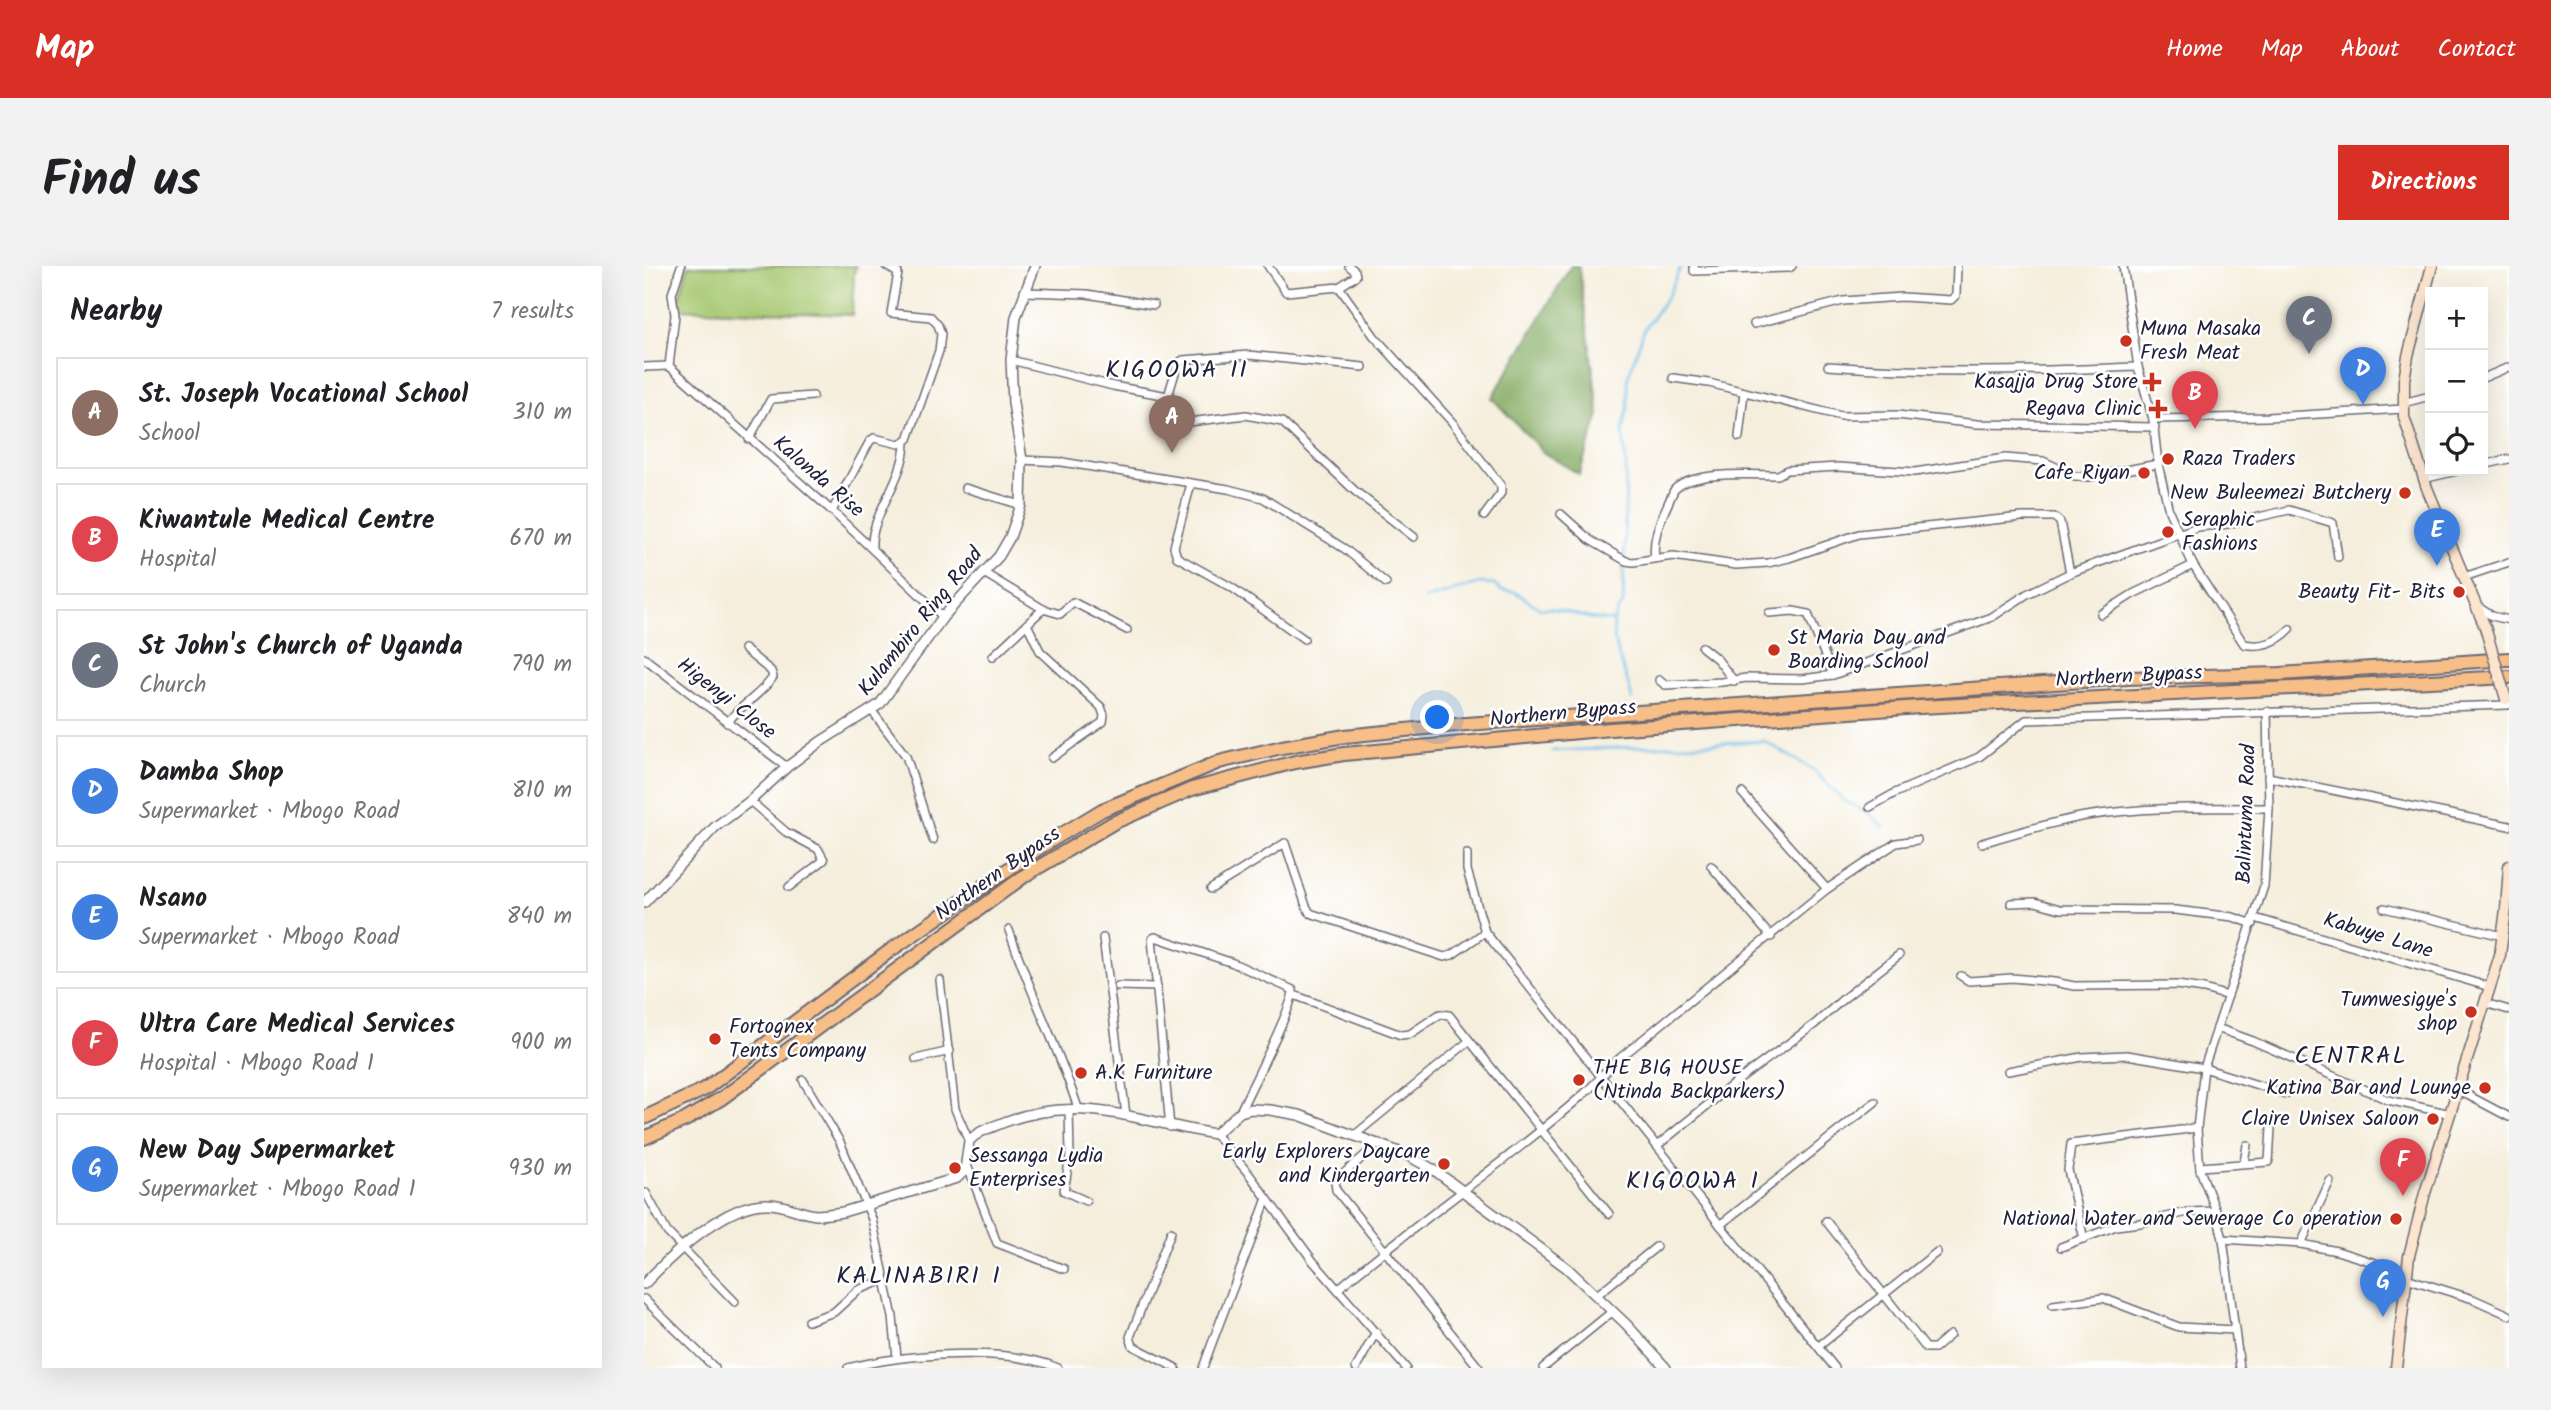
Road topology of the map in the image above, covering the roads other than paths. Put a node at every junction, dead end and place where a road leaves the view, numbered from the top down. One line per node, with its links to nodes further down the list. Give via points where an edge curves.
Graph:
1 (681, 266): 16 (street, via 672,295 675,315)
2 (886, 266): 32 (street, via 898,273 891,313 932,317 941,334)
3 (1035, 266): 12 (street, Kulambiro Ring Road)
4 (1268, 266): 11 (street, via 1286,292)
5 (1349, 266): 11 (street, via 1356,276)
6 (1694, 266): 7 (street, via 1694,271)
7 (1792, 266)
8 (1958, 266): 14 (street, via 1954,299 1843,301)
9 (2123, 266): 20 (street)
10 (2432, 266): 28 (main road, via 2408,356)
11 (1339, 287): 44 (street, via 1374,336 1452,422 1502,486)
12 (1024, 292): 13 (street, via 1087,294); 15 (street, Kulambiro Ring Road)
13 (1154, 306)
14 (1754, 324)
15 (1010, 360): 26 (street); 34 (street, Kulambiro Ring Road)
16 (669, 366): 18 (street); 31 (street, Kalonda Rise)
17 (1828, 366): 20 (street, via 1990,372)
18 (644, 367)
19 (1363, 367): 26 (street, via 1248,355 1183,360)
20 (2138, 367): 29 (street)
21 (2509, 367): 22 (street)
22 (2488, 376)
23 (1673, 378): 24 (street)
24 (1744, 392): 29 (street, via 1841,416 1897,415 1977,425); 30 (street)
25 (813, 396): 31 (street, via 771,399)
26 (1168, 396): 46 (street, via 1181,423 1246,415 1282,422 1355,491)
27 (2425, 398): 28 (street)
28 (2403, 406): 29 (street); 38 (main road)
29 (2154, 423): 35 (street)
30 (1739, 437)
31 (748, 439): 42 (street, Kalonda Rise)
32 (905, 442): 42 (street, via 870,441); 47 (street)
33 (2509, 459): 36 (street)
34 (1022, 460): 39 (street); 41 (street, Kulambiro Ring Road)
35 (2158, 464): 45 (street); 49 (street, via 2089,477 2075,476 2043,461 2005,458 1915,472 1829,467 1787,470 1778,475 1698,478 1674,490 1658,525)
36 (2488, 464)
37 (2436, 476): 38 (street)
38 (2423, 479): 54 (main road)
39 (1191, 484): 55 (street, via 1244,492 1275,503 1345,549); 65 (street, via 1174,547 1177,556 1231,587)
40 (965, 488): 41 (street)
41 (1021, 505): 52 (street, Kulambiro Ring Road, via 1010,537)
42 (832, 512): 47 (street, Kalonda Rise)
43 (1561, 514): 49 (street, via 1626,561)
44 (1484, 516)
45 (2179, 534): 48 (street, via 2289,510 2333,523); 51 (street); 53 (street)
46 (1414, 537)
47 (872, 548): 60 (street, Kalonda Rise)
48 (2338, 556)
49 (1655, 558): 53 (street, via 1768,564 1859,534 2049,517 2060,522)
50 (2509, 562): 54 (street)
51 (2193, 565): 59 (street); 63 (street, via 2244,644 2270,644)
52 (984, 573): 57 (street); 60 (street, Kulambiro Ring Road)
53 (2070, 573): 71 (street, via 1992,617)
54 (2464, 577): 56 (main road)
55 (1386, 583)
56 (2477, 607): 61 (street); 75 (main road, bridge)
57 (1043, 609): 62 (street); 64 (street, via 1060,614 1073,602)
58 (1769, 613): 71 (street, via 1808,614)
59 (2101, 614)
60 (943, 617): 76 (street, Kulambiro Ring Road)
61 (2509, 620)
62 (1027, 624): 68 (street); 79 (street, via 1040,651 1101,707 1104,715 1102,722)
63 (2290, 629)
64 (1127, 630)
65 (1304, 639)
66 (1702, 647): 74 (street)
67 (744, 649): 78 (street, via 773,677)
68 (993, 656)
69 (644, 658): 78 (street, Higenyi Close)
70 (2509, 659): 131 (highway, Northern Bypass, via 2280,674 2128,678 1466,724 1345,736 1219,762 1102,810 1050,841 903,942 705,1089)
71 (1833, 675): 74 (street)
72 (2509, 677): 138 (highway, Northern Bypass, via 1920,707 1611,729 1344,754 1233,777 1152,805 1073,845 722,1098)
73 (1659, 680): 74 (street, via 1665,685)
74 (1734, 681)
75 (2508, 704): 77 (street)
76 (872, 711): 80 (street, Kulambiro Ring Road); 87 (street, via 906,756)
77 (2267, 711): 81 (street, Balintuma Road); 84 (street, via 2026,720 1979,757)
78 (727, 723): 80 (street, Higenyi Close)
79 (1052, 758)
80 (787, 768): 83 (street, Kulambiro Ring Road)
81 (2268, 777): 85 (street, Balintuma Road); 86 (street)
82 (1742, 793): 95 (street)
83 (750, 801): 93 (street, via 786,832 818,849 824,860); 96 (street, Kulambiro Ring Road, via 715,827)
84 (1870, 807)
85 (2269, 808): 89 (street, via 2087,816); 99 (street, Balintuma Road, via 2264,887)
86 (2509, 826)
87 (933, 840)
88 (1917, 840): 95 (street, via 1896,843)
89 (1982, 843)
90 (1467, 854): 102 (street, via 1467,870)
91 (1711, 866): 103 (street)
92 (2509, 866): 101 (main road)
93 (789, 887)
94 (1211, 889): 102 (street, via 1285,843 1310,912 1444,957)
95 (1827, 889): 103 (street)
96 (644, 903)
97 (2011, 903): 99 (street, Kabuye Lane, via 2035,902 2060,909 2175,910)
98 (2384, 908): 101 (street)
99 (2254, 921): 110 (street, Kabuye Lane); 112 (street, Balintuma Road)
100 (1009, 930): 126 (street, via 1061,1058)
101 (2505, 931): 110 (main road)
102 (1485, 932): 121 (street)
103 (1771, 937): 121 (street)
104 (1103, 938): 129 (street)
105 (1899, 955): 141 (street)
106 (1961, 976): 112 (street, via 1969,981 2012,978 2074,986 2177,985)
107 (940, 980): 117 (street)
108 (1118, 986): 109 (street)
109 (1157, 987): 111 (street, via 1155,937 1276,980 1292,988); 132 (street)
110 (2490, 988): 113 (main road)
111 (1294, 995): 116 (street, via 1401,1035 1446,1014); 127 (street)
112 (2228, 996): 115 (street, Balintuma Road)
113 (2485, 1003): 114 (street); 123 (main road)
114 (2509, 1010)
115 (2217, 1028): 119 (street, Balintuma Road); 128 (street, via 2388,1100)
116 (1469, 1041): 135 (street); 137 (street)
117 (950, 1051): 118 (street); 139 (street, via 955,1109)
118 (916, 1059)
119 (2204, 1068): 120 (street, via 2127,1055 2082,1057); 124 (street); 133 (street, Balintuma Road)
120 (2008, 1071)
121 (1601, 1078): 135 (street); 141 (street)
122 (803, 1080): 151 (street, via 840,1142)
123 (2458, 1090): 128 (main road); 130 (street)
124 (2286, 1094)
125 (1875, 1102): 155 (street)
126 (1074, 1108): 129 (street); 139 (street, via 1024,1115); 150 (street, via 1064,1191)
127 (1240, 1112): 136 (street); 137 (street, via 1285,1112)
128 (2451, 1114): 166 (main road, via 2425,1194)
129 (1126, 1115): 132 (street)
130 (2509, 1117)
131 (644, 1118)
132 (1170, 1127): 136 (street)
133 (2197, 1128): 145 (street, Balintuma Road); 157 (street, via 2071,1143 2068,1171)
134 (2271, 1128): 143 (street, via 2269,1162)
135 (1539, 1129): 147 (street); 153 (street)
136 (1215, 1134): 149 (street)
137 (1356, 1134): 140 (street)
138 (644, 1138)
139 (969, 1141): 144 (street)
140 (1380, 1143): 147 (street); 163 (street, via 1334,1184)
141 (1658, 1145): 155 (street)
142 (2247, 1145): 143 (street)
143 (2244, 1162): 145 (street)
144 (967, 1165): 151 (street, via 957,1178); 165 (street, via 997,1243)
145 (2200, 1167): 152 (street, Balintuma Road)
146 (2330, 1181): 159 (street)
147 (1462, 1190): 163 (street); 171 (street)
148 (646, 1193): 162 (street, via 658,1219)
149 (1267, 1198): 169 (street); 188 (street)
150 (1086, 1201)
151 (866, 1205): 162 (street, via 817,1215 754,1204); 167 (street)
152 (2216, 1211): 157 (street, via 2116,1226); 158 (street, Balintuma Road)
153 (1609, 1213)
154 (1826, 1221): 170 (street)
155 (1720, 1225): 181 (street)
156 (1171, 1232): 187 (street, via 1130,1337 1133,1346)
157 (2084, 1239): 161 (street)
158 (2223, 1239): 159 (street); 178 (street, Balintuma Road)
159 (2301, 1244): 166 (street)
160 (1656, 1247): 171 (street)
161 (2062, 1247)
162 (681, 1248): 168 (street); 173 (street)
163 (1384, 1250): 169 (street); 191 (street)
164 (1937, 1252): 170 (street)
165 (1064, 1269)
166 (2406, 1275): 176 (street); 196 (main road)
167 (884, 1280): 177 (street, via 858,1290 834,1312); 182 (street, via 893,1317)
168 (644, 1284)
169 (1338, 1289): 179 (street)
170 (1883, 1293): 180 (street, via 1926,1348 1935,1348); 181 (street)
171 (1597, 1296): 175 (street)
172 (644, 1299): 183 (street)
173 (735, 1302)
174 (2053, 1306): 178 (street, via 2103,1298 2179,1327)
175 (1613, 1311): 192 (street); 193 (street)
176 (2509, 1315)
177 (808, 1321)
178 (2235, 1330): 195 (street, Balintuma Road)
179 (1376, 1332): 189 (street); 190 (street)
180 (1950, 1335)
181 (1819, 1346): 194 (street)
182 (893, 1358): 184 (street); 185 (street); 186 (street, via 998,1356)
183 (715, 1368)
184 (848, 1368)
185 (890, 1368)
186 (1058, 1368)
187 (1177, 1368)
188 (1203, 1368)
189 (1356, 1368)
190 (1406, 1368)
191 (1479, 1368)
192 (1544, 1368)
193 (1666, 1368)
194 (1835, 1368)
195 (2240, 1368)
196 (2396, 1368)

